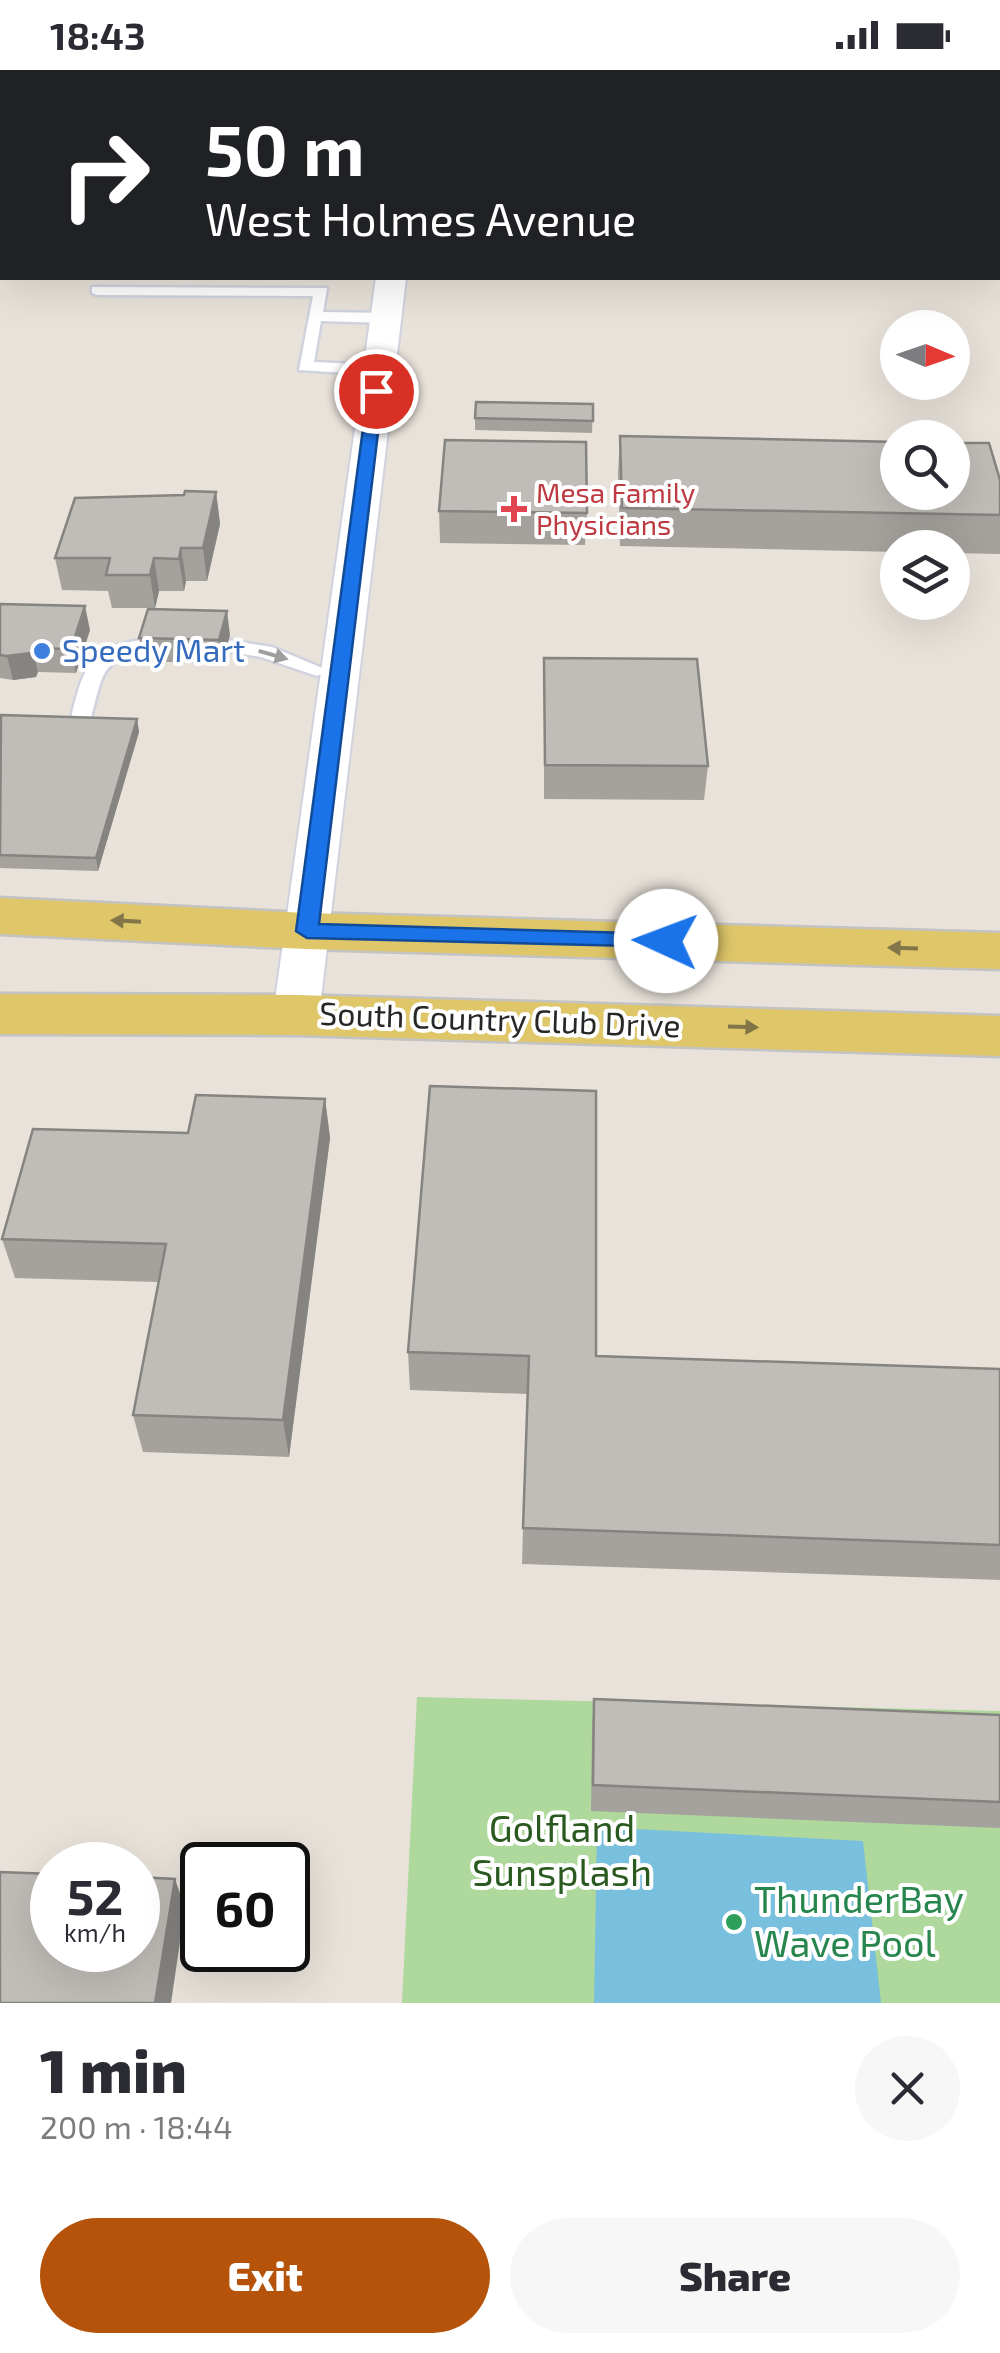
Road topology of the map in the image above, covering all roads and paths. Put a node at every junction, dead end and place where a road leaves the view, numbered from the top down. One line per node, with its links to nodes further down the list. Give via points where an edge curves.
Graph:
1 (391, 280): 4 (street)
2 (97, 290): 3 (lane, via 322,291)
3 (314, 316): 4 (lane); 5 (lane, via 304,366)
4 (388, 318): 5 (street)
5 (380, 370): 11 (street)
6 (148, 645): 9 (lane, via 104,654)
7 (227, 646): 8 (lane, one-way to 8)
8 (317, 670)
9 (80, 718)
10 (0, 916): 11 (main road, one-way to 10)
11 (307, 931): 12 (main road, one-way to 11); 14 (street)
12 (1000, 950)
13 (0, 1014): 14 (main road, South Country Club Drive)
14 (296, 1015): 15 (main road, South Country Club Drive, one-way to 15)
15 (1000, 1036)

